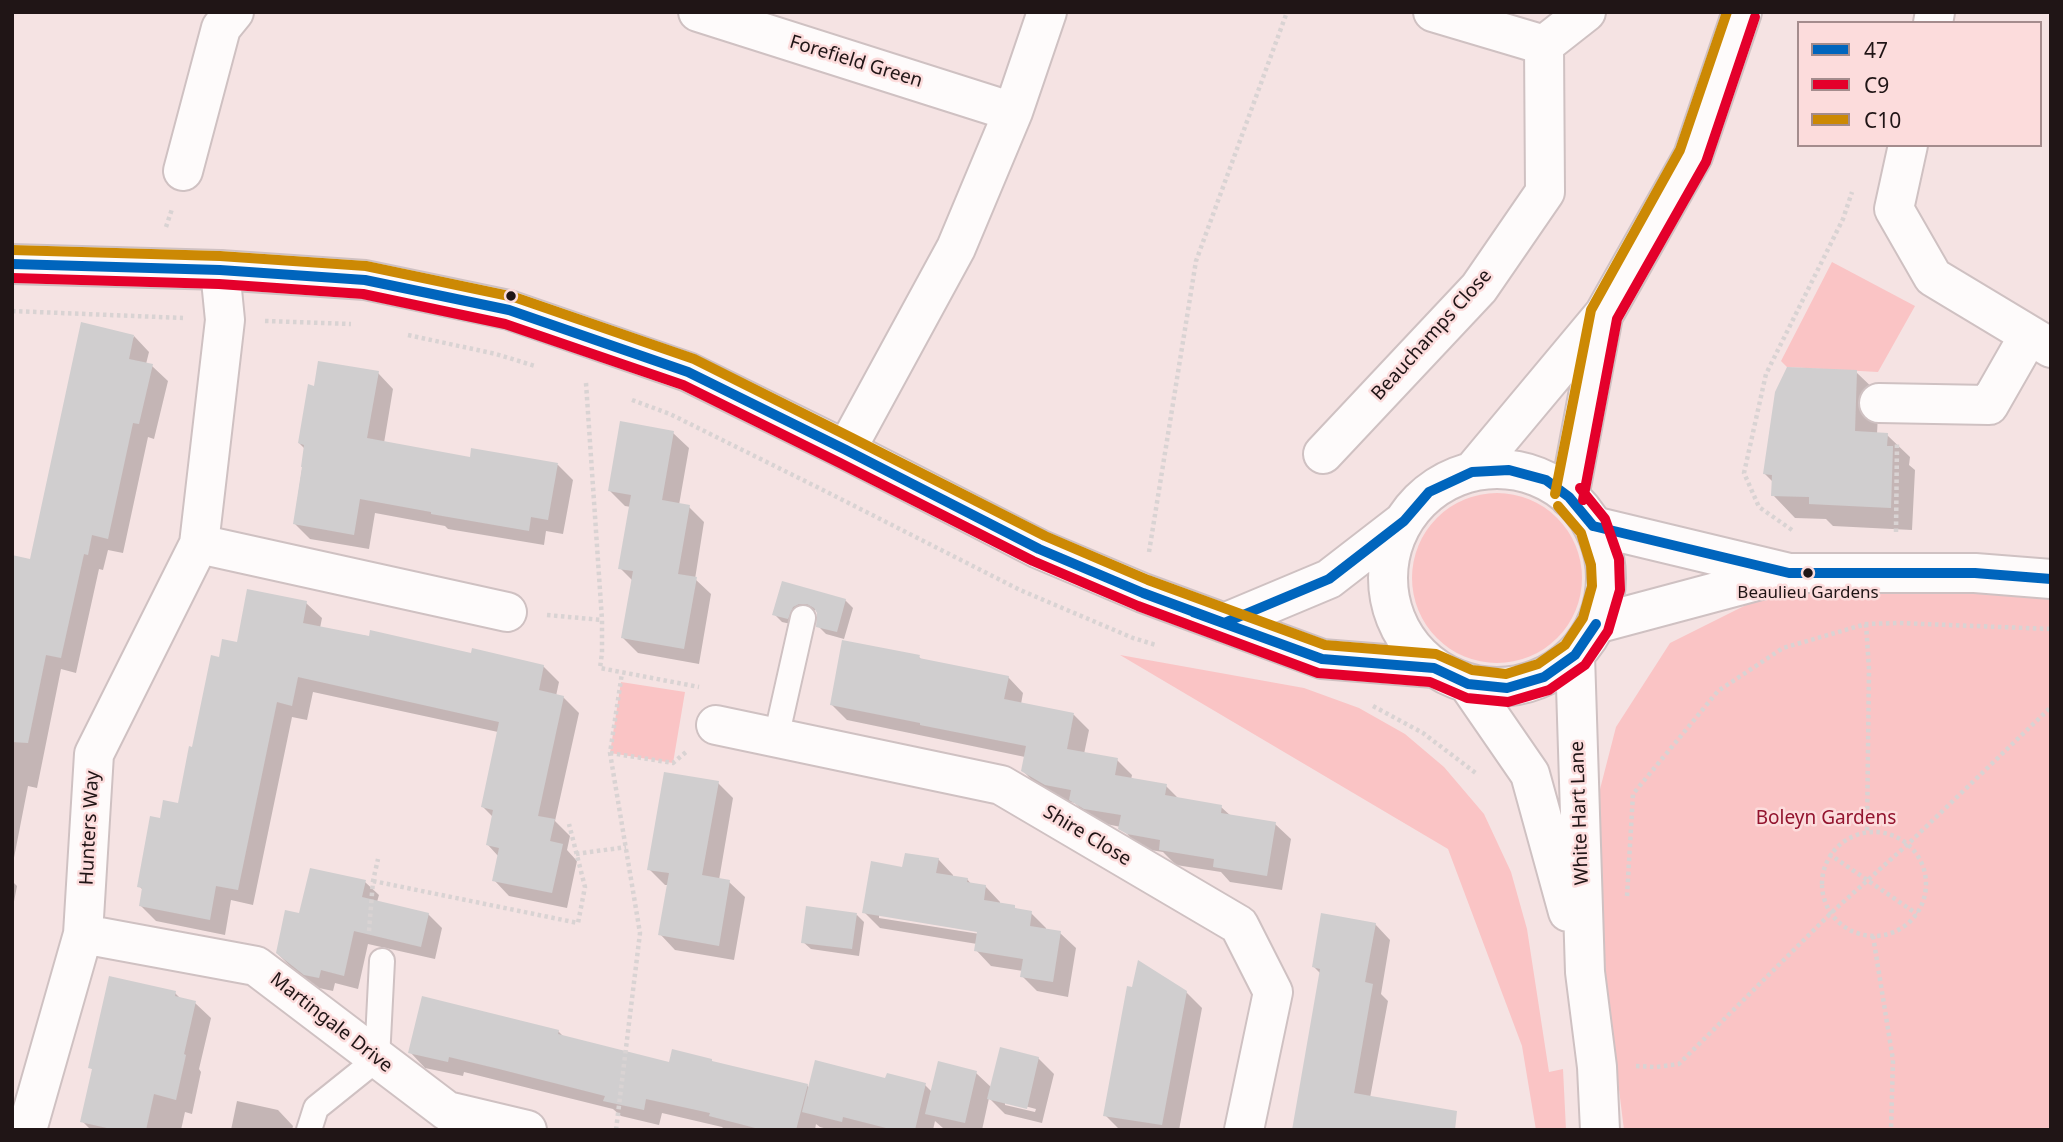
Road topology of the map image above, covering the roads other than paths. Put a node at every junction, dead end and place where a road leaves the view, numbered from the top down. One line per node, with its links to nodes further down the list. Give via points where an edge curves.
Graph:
1 (234, 12): 10 (street, via 221,28)
2 (698, 12): 8 (street, Forefield Green)
3 (1047, 12): 8 (street)
4 (1433, 12): 7 (street)
5 (1586, 12): 7 (street)
6 (1742, 12): 13 (street, via 1693,156)
7 (1544, 45): 17 (street, Beauchamps Close, via 1545,192 1479,288)
8 (1013, 112): 16 (street, via 956,248)
9 (1908, 147): 14 (street, via 1894,209 1933,277)
10 (183, 171)
11 (12, 264): 12 (street)
12 (220, 270): 16 (street, via 365,280 509,310 688,372); 22 (street, Hunters Way, via 225,320)
13 (1604, 314): 18 (street); 19 (street)
14 (2040, 341): 15 (street, via 1989,405)
15 (1889, 403)
16 (846, 450): 27 (street, via 1039,549)
17 (1323, 454)
18 (1472, 472): 19 (street, via 1509,470 1546,480); 20 (street, via 1429,492)
19 (1569, 496): 21 (street)
20 (1404, 521): 27 (street, via 1329,579); 30 (street, via 1394,539 1387,577 1393,614 1407,642)
21 (1593, 526): 23 (street); 28 (street, via 1605,562 1606,588)
22 (199, 544): 25 (street); 34 (street, Hunters Way, via 94,754)
23 (1789, 573): 24 (street, via 1975,573); 28 (street)
24 (2051, 579)
25 (507, 612)
26 (803, 618): 33 (lane)
27 (1224, 622): 30 (street, via 1322,659)
28 (1596, 624): 29 (street)
29 (1575, 655): 31 (street, via 1544,677 1507,688); 36 (street, White Hart Lane)
30 (1434, 668): 31 (street)
31 (1468, 684): 36 (street, White Hart Lane, via 1530,774)
32 (716, 725): 33 (street, Shire Close)
33 (776, 738): 41 (street, Shire Close, via 1001,785 1239,925 1273,992)
34 (83, 934): 37 (street, Martingale Drive, via 256,965); 38 (street, Hunters Way)
35 (382, 961): 37 (lane)
36 (1585, 972): 42 (street, White Hart Lane)
37 (377, 1059): 39 (lane, via 316,1108); 40 (street, Martingale Drive, via 447,1111)
38 (27, 1130)
39 (309, 1130)
40 (527, 1130)
41 (1244, 1130)
42 (1600, 1130)

